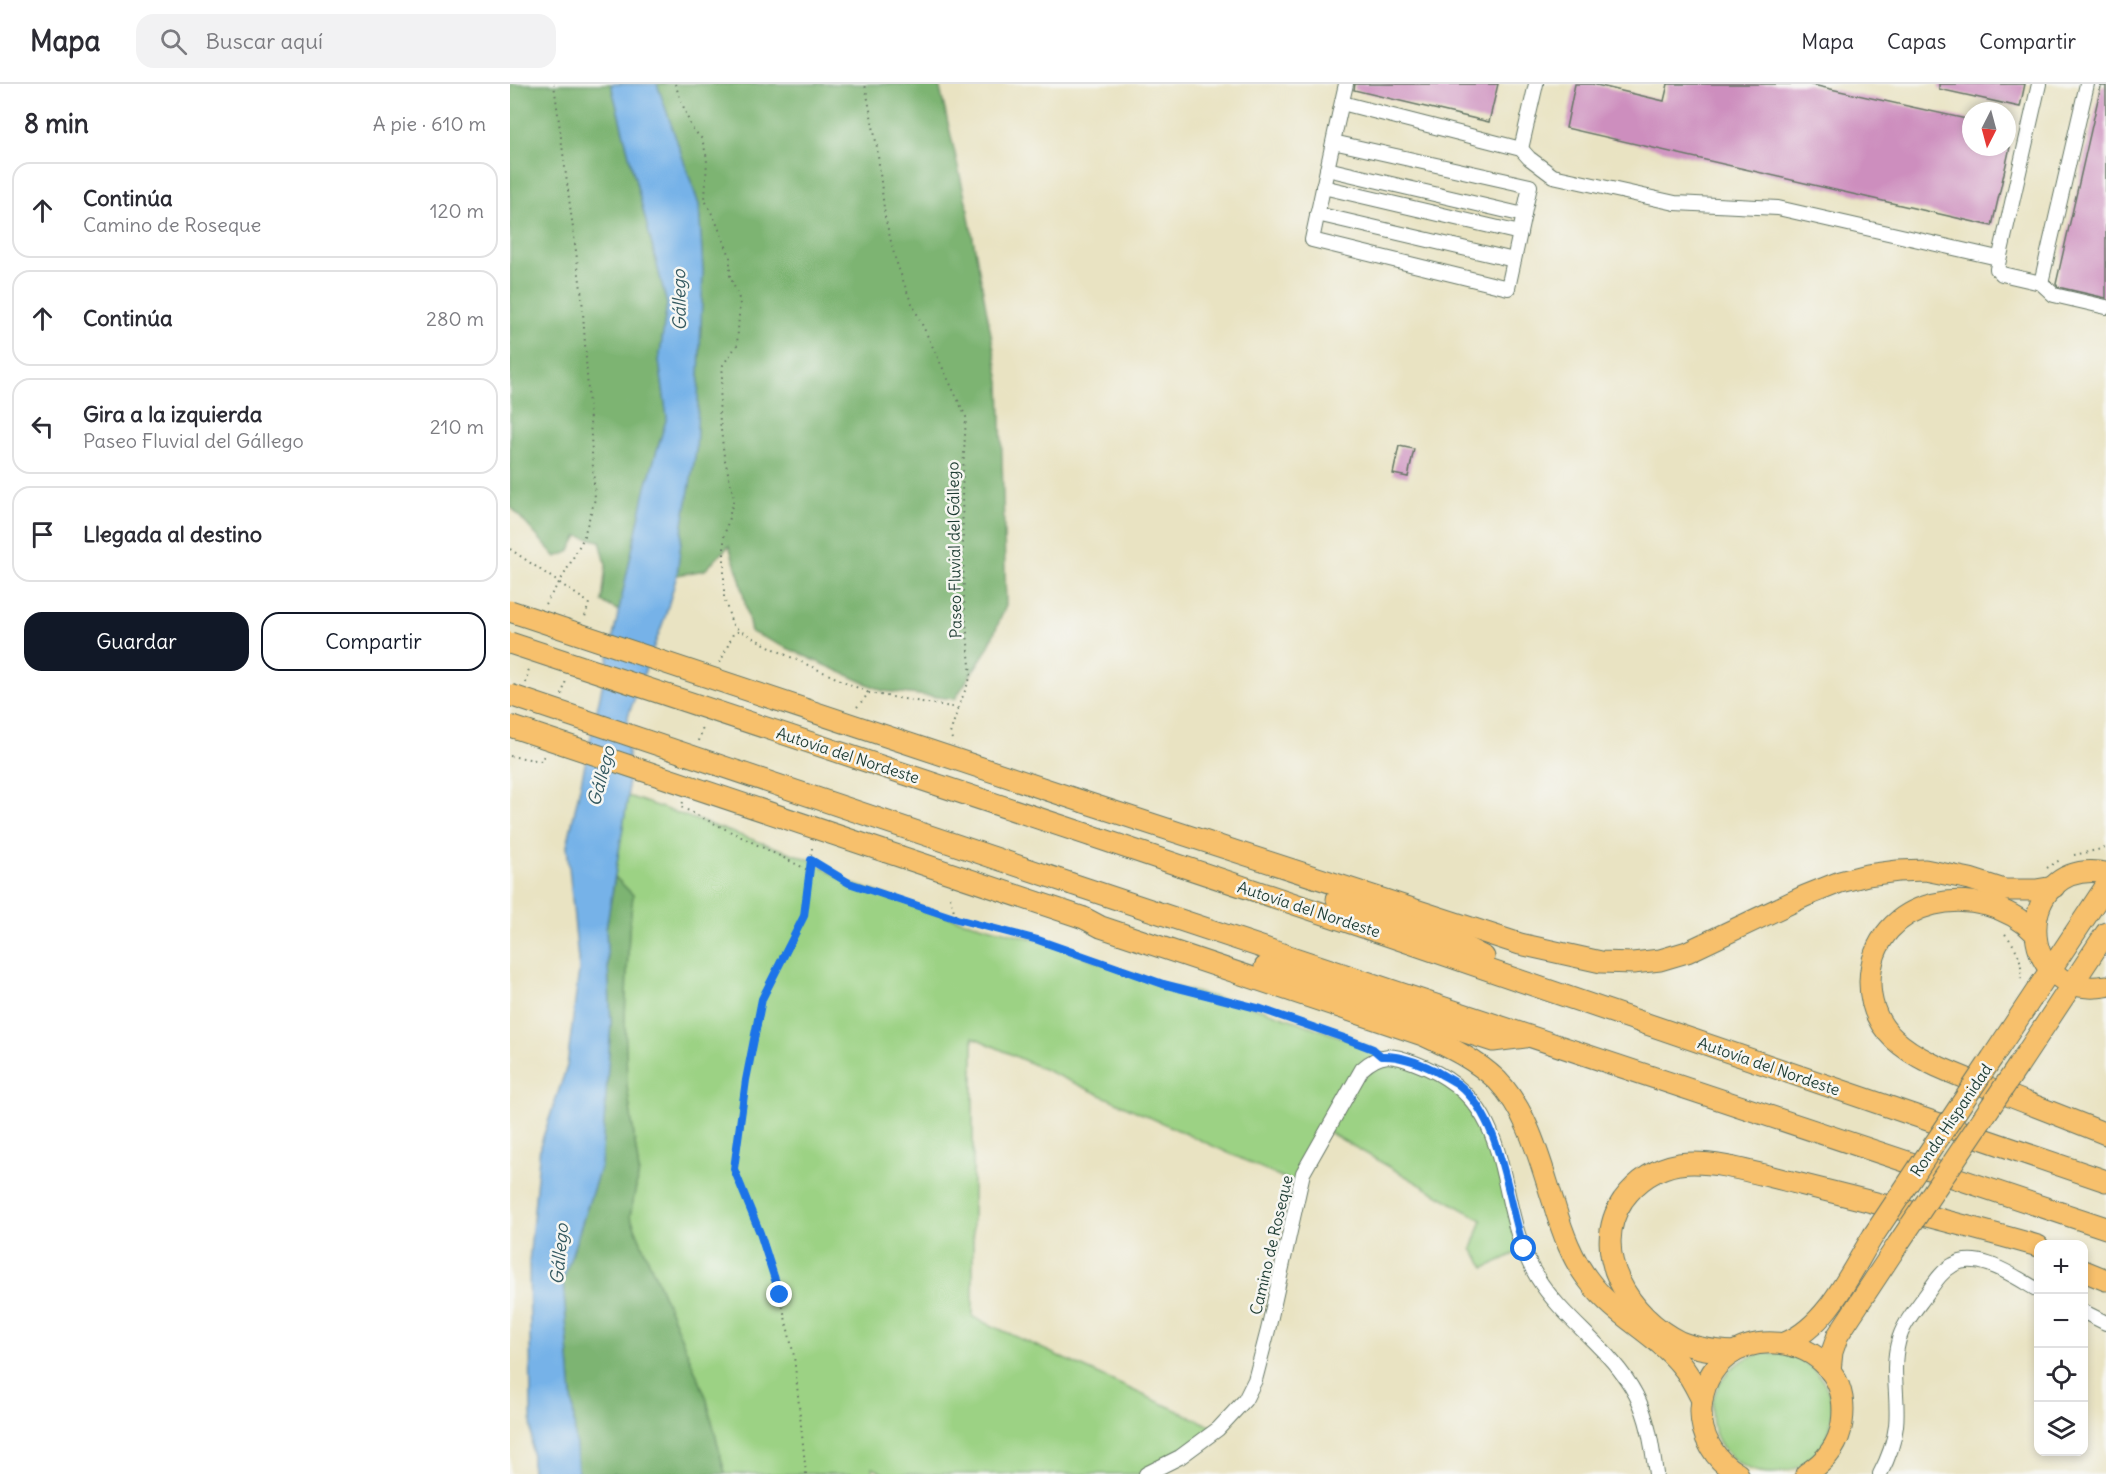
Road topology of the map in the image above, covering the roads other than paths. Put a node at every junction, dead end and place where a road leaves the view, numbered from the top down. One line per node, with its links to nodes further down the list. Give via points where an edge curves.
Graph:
1 (1346, 84): 5 (street)
2 (1536, 84): 7 (street)
3 (2039, 84): 13 (street)
4 (2087, 84): 15 (street)
5 (1342, 103): 6 (street); 7 (street)
6 (1333, 142): 8 (street); 11 (street, via 1530,186)
7 (1521, 149): 13 (street, via 1553,177 1675,203 1778,208)
8 (1327, 169): 9 (street); 11 (street)
9 (1323, 187): 10 (street); 12 (street)
10 (1317, 214): 14 (street); 14 (street, via 1312,240 1508,288)
11 (1524, 215): 12 (street)
12 (1520, 233): 14 (street)
13 (1998, 258): 15 (street, via 1999,273)
14 (1514, 260)
15 (2041, 284): 16 (street, via 2054,295)
16 (2106, 307)
17 (510, 611): 21 (highway, bridge)
18 (510, 643): 31 (highway, Autovía del Nordeste, bridge)
19 (517, 692): 32 (highway, bridge)
20 (510, 726): 25 (highway, bridge)
21 (1148, 822): 23 (highway, via 1520,944 1600,962 1660,960 1687,952 1805,896 1868,875 1924,870 2004,890); 31 (highway, via 1215,854 1451,940)
22 (2106, 873): 23 (highway, via 2078,874)
23 (2054, 886): 26 (highway, via 2039,908)
24 (2106, 886): 28 (highway, Ronda Hispanidad)
25 (1084, 918): 32 (highway, via 1103,920 1255,964 1493,1041); 49 (highway, via 1423,1035 1482,1067 1506,1091 1524,1120 1581,1270 1614,1308 1682,1365)
26 (2035, 933): 28 (highway, via 2041,957); 33 (highway, via 2009,913 1976,902 1931,904 1913,911 1889,929 1876,951 1870,975 1873,1005 1889,1034 1924,1059)
27 (2106, 933): 29 (highway, Ronda Hispanidad)
28 (2050, 970): 29 (highway); 46 (highway, Ronda Hispanidad, bridge, via 1820,1320)
29 (2072, 984): 30 (highway); 48 (highway, Ronda Hispanidad, bridge, via 1838,1335)
30 (2106, 986)
31 (1551, 991): 34 (highway, Autovía del Nordeste)
32 (1531, 1037): 35 (highway)
33 (2106, 1134)
34 (2106, 1181)
35 (2106, 1228)
36 (1984, 1231): 37 (highway); 38 (highway, via 1992,1241); 47 (highway, via 1723,1167 1687,1164 1647,1176 1629,1192 1614,1218 1609,1245 1613,1269 1626,1295 1666,1333 1701,1349)
37 (2034, 1245)
38 (2034, 1255)
39 (2088, 1261): 40 (highway)
40 (2106, 1266)
41 (2088, 1273): 42 (highway)
42 (2106, 1280)
43 (2034, 1288): 54 (street, via 1994,1267 1970,1261 1953,1265 1939,1278 1905,1325 1898,1343 1896,1427)
44 (2088, 1314): 45 (street)
45 (2106, 1323)
46 (1785, 1343): 47 (highway, Ronda Hispanidad, via 1767,1341); 48 (highway, Ronda Hispanidad, via 1810,1353)
47 (1734, 1352): 49 (highway, Ronda Hispanidad, via 1713,1373)
48 (1830, 1371): 53 (highway, Ronda Hispanidad, via 1840,1393 1841,1429 1832,1451)
49 (1702, 1400): 52 (highway, Ronda Hispanidad, via 1702,1424 1710,1447)
50 (1146, 1474): 51 (street, Camino de Roseque, via 1218,1430 1245,1400 1266,1340 1303,1173 1355,1079 1370,1062 1392,1055 1428,1067 1457,1084 1479,1109 1500,1157 1531,1266 1545,1289 1627,1379 1646,1420)
51 (1656, 1474)
52 (1738, 1474)
53 (1806, 1474)
54 (1880, 1474)

